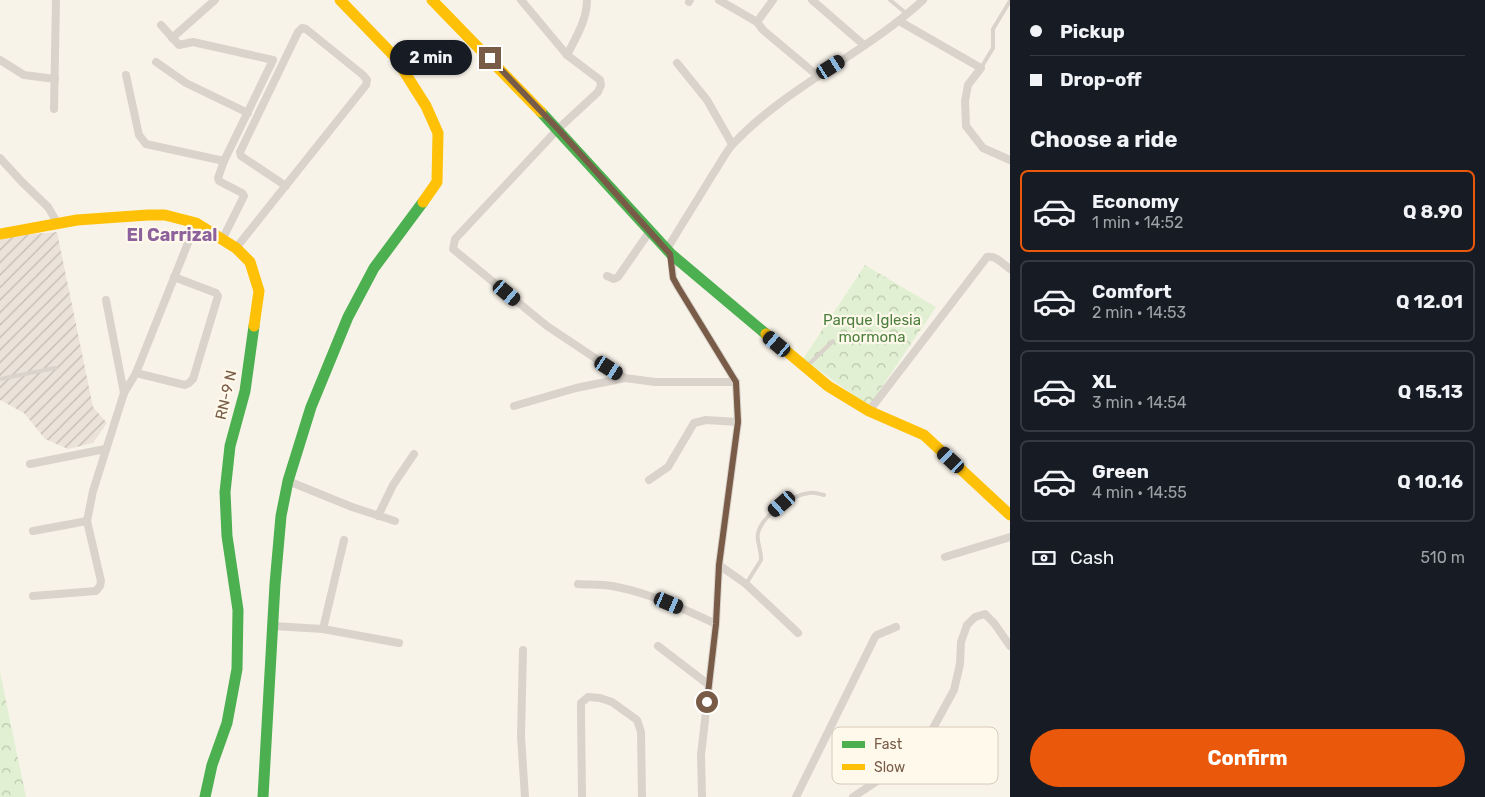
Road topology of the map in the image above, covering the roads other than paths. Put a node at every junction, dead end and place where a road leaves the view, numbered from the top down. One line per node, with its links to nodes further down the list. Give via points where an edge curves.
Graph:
1 (56, 0): 26 (street)
2 (215, 0): 17 (street)
3 (340, 0): 61 (street, via 395,57 426,106 438,133 437,182 374,268 348,317 310,407)
4 (432, 0): 29 (street)
5 (520, 0): 19 (street)
6 (587, 0): 19 (street, via 584,22)
7 (719, 0): 15 (street)
8 (773, 0): 15 (street)
9 (812, 0): 18 (street)
10 (890, 0): 13 (lane)
11 (923, 0): 13 (street)
12 (1010, 1): 23 (lane, via 993,29 993,48)
13 (907, 14): 14 (street)
14 (900, 21): 18 (street); 23 (street)
15 (757, 22): 25 (street)
16 (161, 25): 17 (street)
17 (172, 38): 28 (street, via 179,45 193,42 273,60)
18 (864, 45): 25 (street)
19 (567, 54): 29 (street, via 601,84 598,92)
20 (0, 60): 26 (street, via 24,75)
21 (156, 62): 28 (street, via 186,83)
22 (678, 63): 30 (street, via 707,100)
23 (981, 68): 32 (street, via 968,85 966,126 983,148)
24 (126, 75): 33 (street, via 138,135 146,144)
25 (818, 76): 30 (street)
26 (55, 79): 27 (street)
27 (54, 109)
28 (248, 113): 33 (street)
29 (558, 129): 37 (street); 50 (street, via 455,239 453,249 547,326)
30 (732, 144): 41 (street)
31 (0, 158): 36 (street, via 48,208)
32 (1010, 160)
33 (224, 161): 39 (street, via 219,181 244,196)
34 (286, 186): 34 (street, via 366,86 367,80 302,28 240,152 241,156); 40 (street)
35 (196, 223): 36 (street, RN-9 N, via 164,215 148,215); 39 (street, RN-9 N); 44 (street)
36 (58, 224): 38 (street, RN-9 N)
37 (650, 231): 41 (street); 43 (street, via 618,277)
38 (0, 234)
39 (223, 238): 40 (street, RN-9 N)
40 (236, 248): 87 (street, RN-9 N, via 250,262 259,291 245,391 230,446 224,492 226,536 238,610 237,669 227,723)
41 (668, 251): 48 (street); 52 (street, via 673,278)
42 (1010, 269): 55 (street, via 995,257 987,257)
43 (607, 276)
44 (174, 277): 49 (street); 49 (street, via 218,296 193,379 184,385)
45 (106, 300): 53 (street)
46 (833, 341): 48 (lane)
47 (55, 368): 51 (lane)
48 (806, 368): 55 (street)
49 (136, 373): 53 (street)
50 (625, 378): 52 (street, via 655,382); 54 (street)
51 (0, 379)
52 (736, 382): 56 (street)
53 (124, 393): 57 (street)
54 (514, 406)
55 (869, 411): 63 (street, via 924,435)
56 (738, 422): 60 (street, via 706,420 694,423 668,466); 71 (street)
57 (105, 449): 59 (street); 65 (street)
58 (414, 454): 64 (street, via 393,485)
59 (30, 464)
60 (649, 480)
61 (288, 481): 64 (street); 76 (street, via 281,516)
62 (824, 495): 73 (lane, via 808,493 782,504 773,512 760,528 761,560)
63 (1010, 515)
64 (378, 516): 66 (street)
65 (87, 521): 67 (street); 74 (street, via 100,586 96,591)
66 (395, 521)
67 (33, 531)
68 (1010, 537): 70 (street)
69 (344, 540): 78 (street)
70 (945, 558)
71 (719, 565): 73 (street); 75 (street)
72 (578, 584): 75 (street, via 623,588 669,603)
73 (746, 584): 79 (street)
74 (33, 596)
75 (716, 624): 84 (street)
76 (273, 626): 78 (street); 88 (street)
77 (896, 627): 93 (street, via 875,637)
78 (323, 630): 80 (street)
79 (798, 634)
80 (399, 643)
81 (658, 646): 84 (street)
82 (1010, 646): 85 (street, via 985,614 975,616 967,625 961,642 954,690)
83 (523, 650): 89 (street, via 521,736)
84 (709, 685): 92 (street, via 701,755)
85 (934, 727)
86 (873, 784): 94 (street)
87 (205, 797)
88 (263, 797)
89 (525, 797)
90 (582, 797): 91 (street, via 581,714 582,703 588,697 612,702 636,720 641,732)
91 (642, 797)
92 (702, 797)
93 (796, 797)
94 (854, 797)

